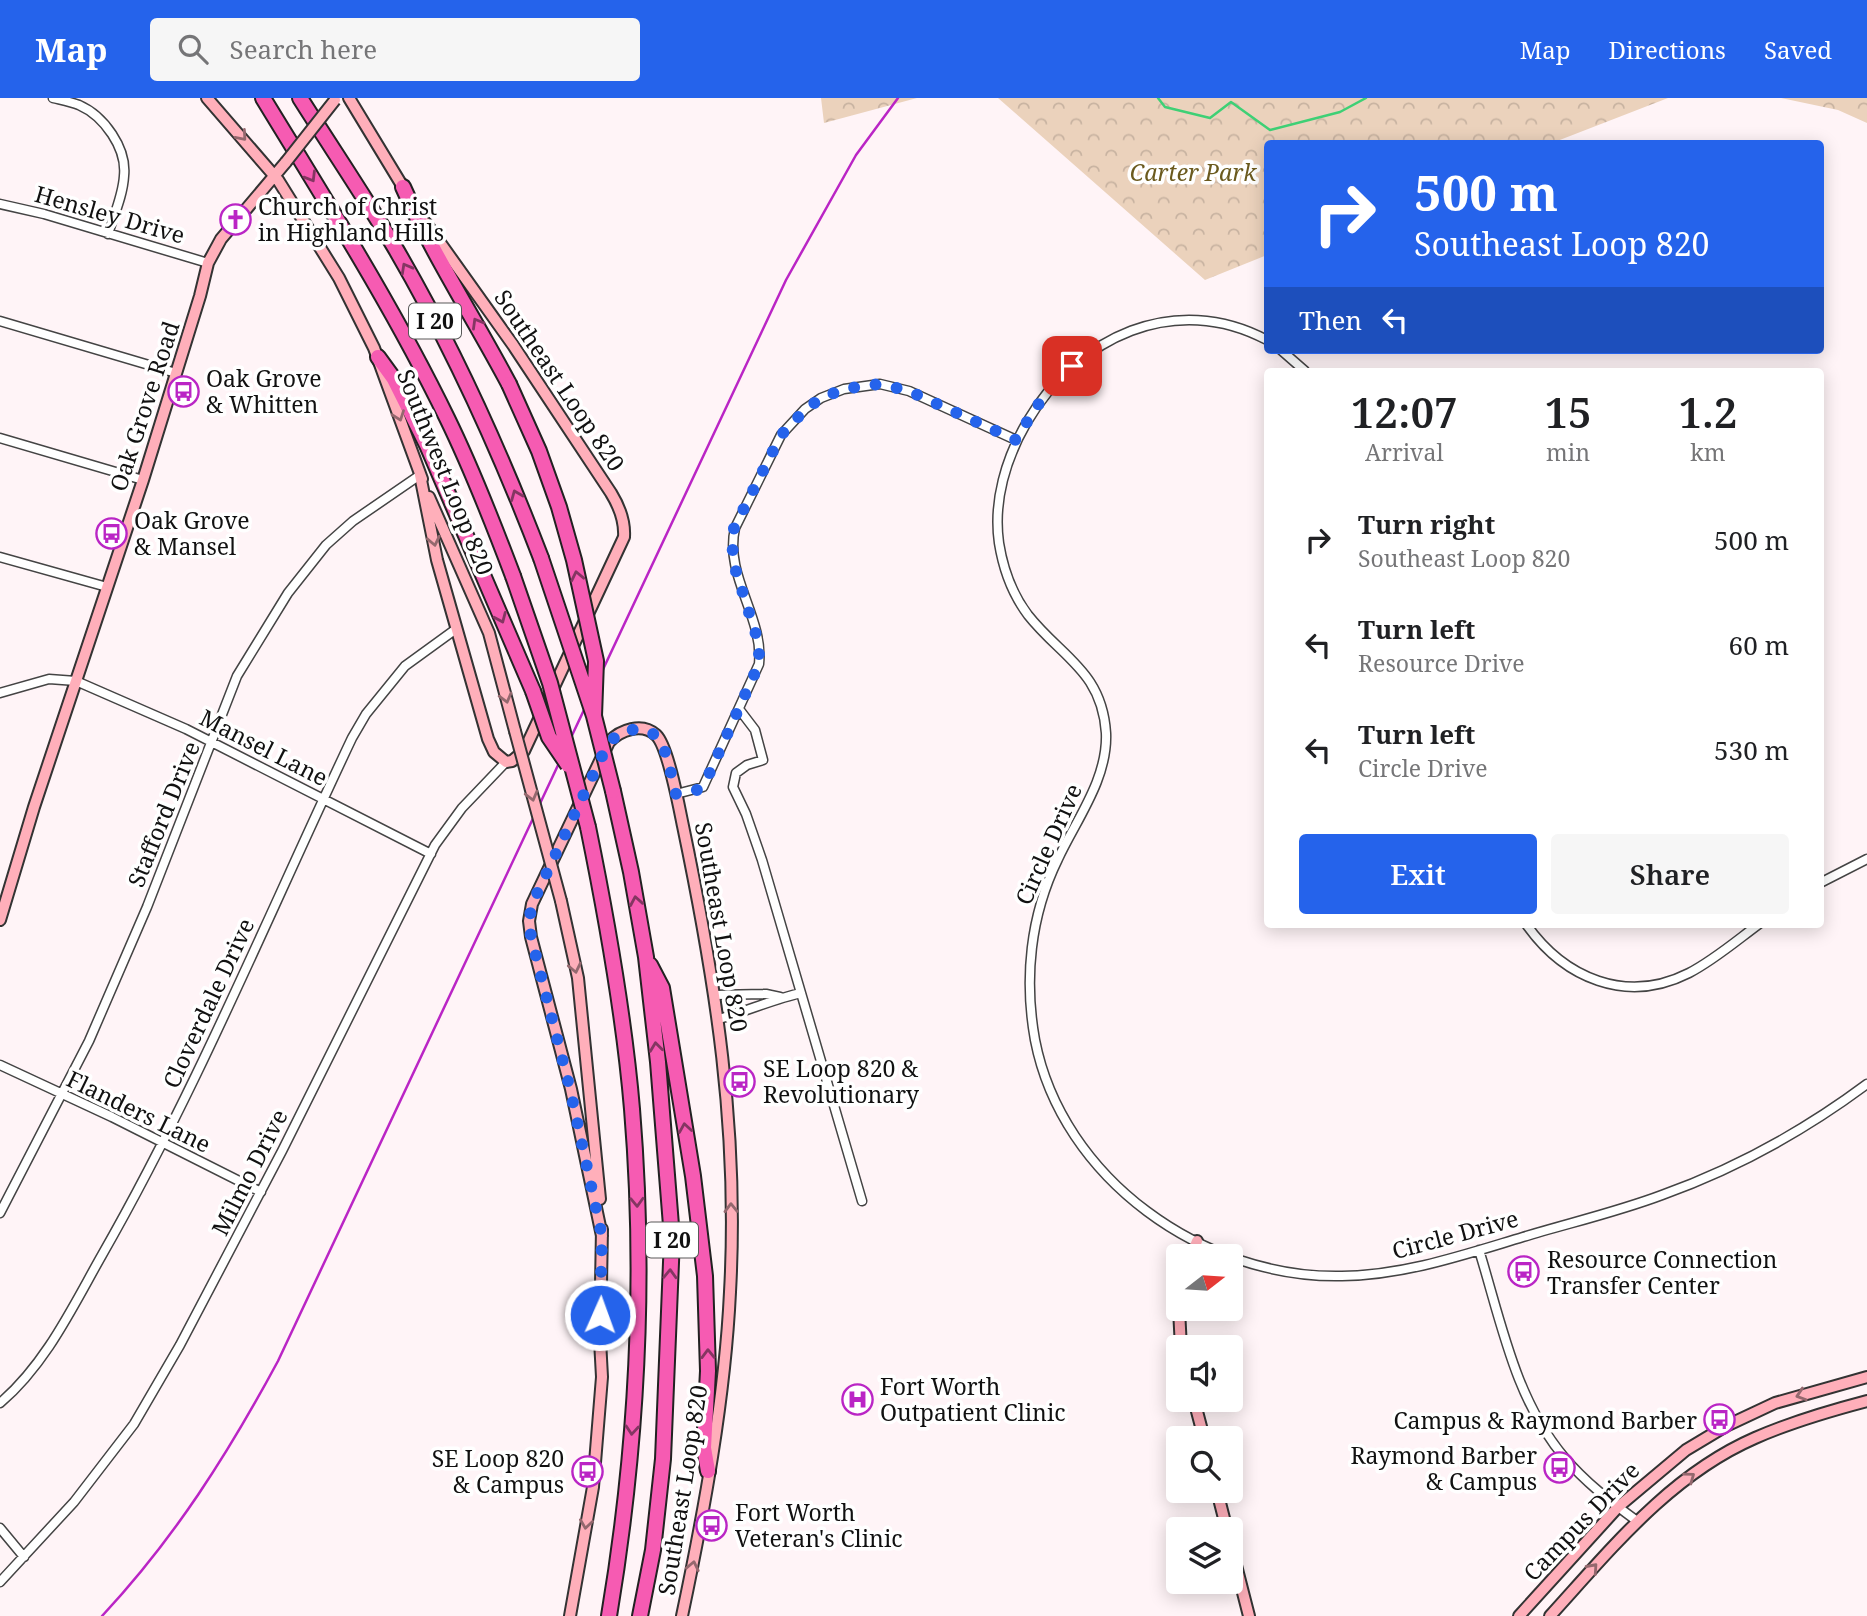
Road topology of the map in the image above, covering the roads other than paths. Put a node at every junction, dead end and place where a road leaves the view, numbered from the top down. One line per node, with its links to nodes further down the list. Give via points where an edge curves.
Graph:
1 (53, 98): 10 (street, via 80,105 94,115 114,137 122,156 125,173)
2 (207, 98): 7 (main road, Southwest Loop 820, one-way to 7)
3 (263, 98): 31 (highway, I 20, one-way to 31, bridge, via 406,340 464,456 513,576)
4 (300, 98): 28 (highway, I 20, one-way to 4, bridge, via 541,558 436,323)
5 (349, 98): 8 (main road, Southeast Loop 820)
6 (336, 99): 7 (main road, Oak Grove Road, bridge)
7 (275, 176): 11 (main road, Oak Grove Road, via 221,239); 15 (main road, Southwest Loop 820, via 339,278)
8 (403, 187): 28 (highway, one-way to 8, bridge, via 596,661 574,560 539,451 509,383 423,233); 30 (main road, Southeast Loop 820, via 611,493 624,529 524,751)
9 (0, 204): 10 (street, Hensley Drive)
10 (108, 234): 11 (street, Hensley Drive)
11 (208, 263): 17 (main road, Oak Grove Road)
12 (0, 321): 17 (street)
13 (1264, 339): 19 (street, Circle Drive, via 1236,326 1207,321 1140,327 1096,348 1072,366 1036,407)
14 (1286, 354): 16 (street)
15 (378, 357): 20 (main road, Southwest Loop 820, one-way to 20); 31 (highway, one-way to 31, bridge, via 427,445 549,737)
16 (1302, 368)
17 (176, 373): 21 (main road, Oak Grove Road)
18 (0, 438): 21 (street)
19 (1016, 440): 27 (street, via 909,391 880,384 833,394 792,421 734,528 734,565 760,653); 54 (street, Circle Drive, via 1000,489 999,543 1005,566 1031,618 1090,681 1106,734 1096,784 1055,864 1036,920 1030,997 1037,1047 1052,1095 1090,1158 1150,1214)
20 (420, 475): 24 (main road, one-way to 24); 29 (street, Stafford Drive, via 354,521 307,568 237,676); 37 (main road, Southwest Loop 820, one-way to 37, bridge, via 489,633)
21 (143, 480): 23 (main road, Oak Grove Road)
22 (0, 557): 23 (street)
23 (107, 587): 25 (main road, Oak Grove Road)
24 (456, 629): 30 (main road, via 488,738 494,752); 33 (street, Cloverdale Drive, via 405,666 372,705)
25 (76, 681): 26 (street, via 49,679); 29 (street, Mansel Lane); 38 (main road, Oak Grove Road)
26 (0, 692)
27 (739, 709): 32 (street, via 703,787); 42 (street, via 755,730 763,760 736,773 733,787 758,848)
28 (594, 716): 41 (highway, I 20, one-way to 28, bridge)
29 (212, 743): 33 (street, Mansel Lane); 48 (street, Stafford Drive, via 147,907)
30 (506, 762): 34 (street, Milmo Drive, via 462,808)
31 (576, 776): 69 (highway, I 20, one-way to 69, bridge, via 607,921 628,1067 639,1256 632,1433)
32 (676, 794): 43 (main road, Southeast Loop 820); 53 (main road, Southeast Loop 820, via 657,736 638,729 617,734 604,752 532,904 529,921)
33 (323, 799): 34 (street, Mansel Lane); 49 (street, Cloverdale Drive)
34 (432, 854): 50 (street, Milmo Drive)
35 (1867, 859): 36 (street)
36 (1824, 881)
37 (561, 901): 53 (main road, Southeast Loop 820, one-way to 53, via 578,978)
38 (0, 920)
39 (1529, 928): 40 (street, via 1539,943 1572,970 1622,987 1667,982 1688,974)
40 (1753, 928)
41 (646, 957): 60 (highway, one-way to 41, via 704,1448 708,1326 700,1227 662,988); 70 (highway, I 20, one-way to 41, via 663,1459 672,1238)
42 (802, 993): 44 (street); 51 (street)
43 (715, 995): 44 (street); 45 (main road, Southeast Loop 820)
44 (780, 997): 45 (street)
45 (719, 1019): 60 (main road, Southeast Loop 820, one-way to 45, via 730,1291 729,1116)
46 (0, 1065): 48 (street, Flanders Lane)
47 (1867, 1084): 56 (street, Circle Drive, via 1772,1147 1721,1172 1658,1197)
48 (63, 1094): 49 (street, Flanders Lane); 52 (street, Stafford Drive)
49 (163, 1142): 50 (street, Flanders Lane); 59 (street, Cloverdale Drive, via 65,1320 34,1368)
50 (261, 1192): 64 (street, Milmo Drive, via 134,1424)
51 (862, 1201)
52 (0, 1213)
53 (602, 1236): 68 (main road, Southeast Loop 820, one-way to 68, via 602,1377 593,1487)
54 (1197, 1241): 55 (main road); 56 (street, Circle Drive, via 1262,1267 1311,1275 1403,1270)
55 (1196, 1244)
56 (1479, 1250): 61 (street, via 1532,1410 1564,1457)
57 (1867, 1377): 61 (main road, Campus Drive, one-way to 61, via 1775,1403 1726,1426 1686,1450)
58 (1867, 1401): 62 (main road, Campus Drive, one-way to 58, via 1698,1471 1755,1438)
59 (0, 1403)
60 (708, 1471): 71 (main road, Southeast Loop 820, one-way to 60)
61 (1618, 1507): 62 (street); 67 (main road, Campus Drive)
62 (1637, 1521): 73 (main road, Campus Drive, one-way to 62)
63 (0, 1528): 64 (street)
64 (24, 1557): 65 (street, Milmo Drive)
65 (0, 1583)
66 (1243, 1593): 72 (main road)
67 (1523, 1614)
68 (570, 1616)
69 (609, 1616)
70 (640, 1616)
71 (682, 1616)
72 (1249, 1616)
73 (1550, 1616)

